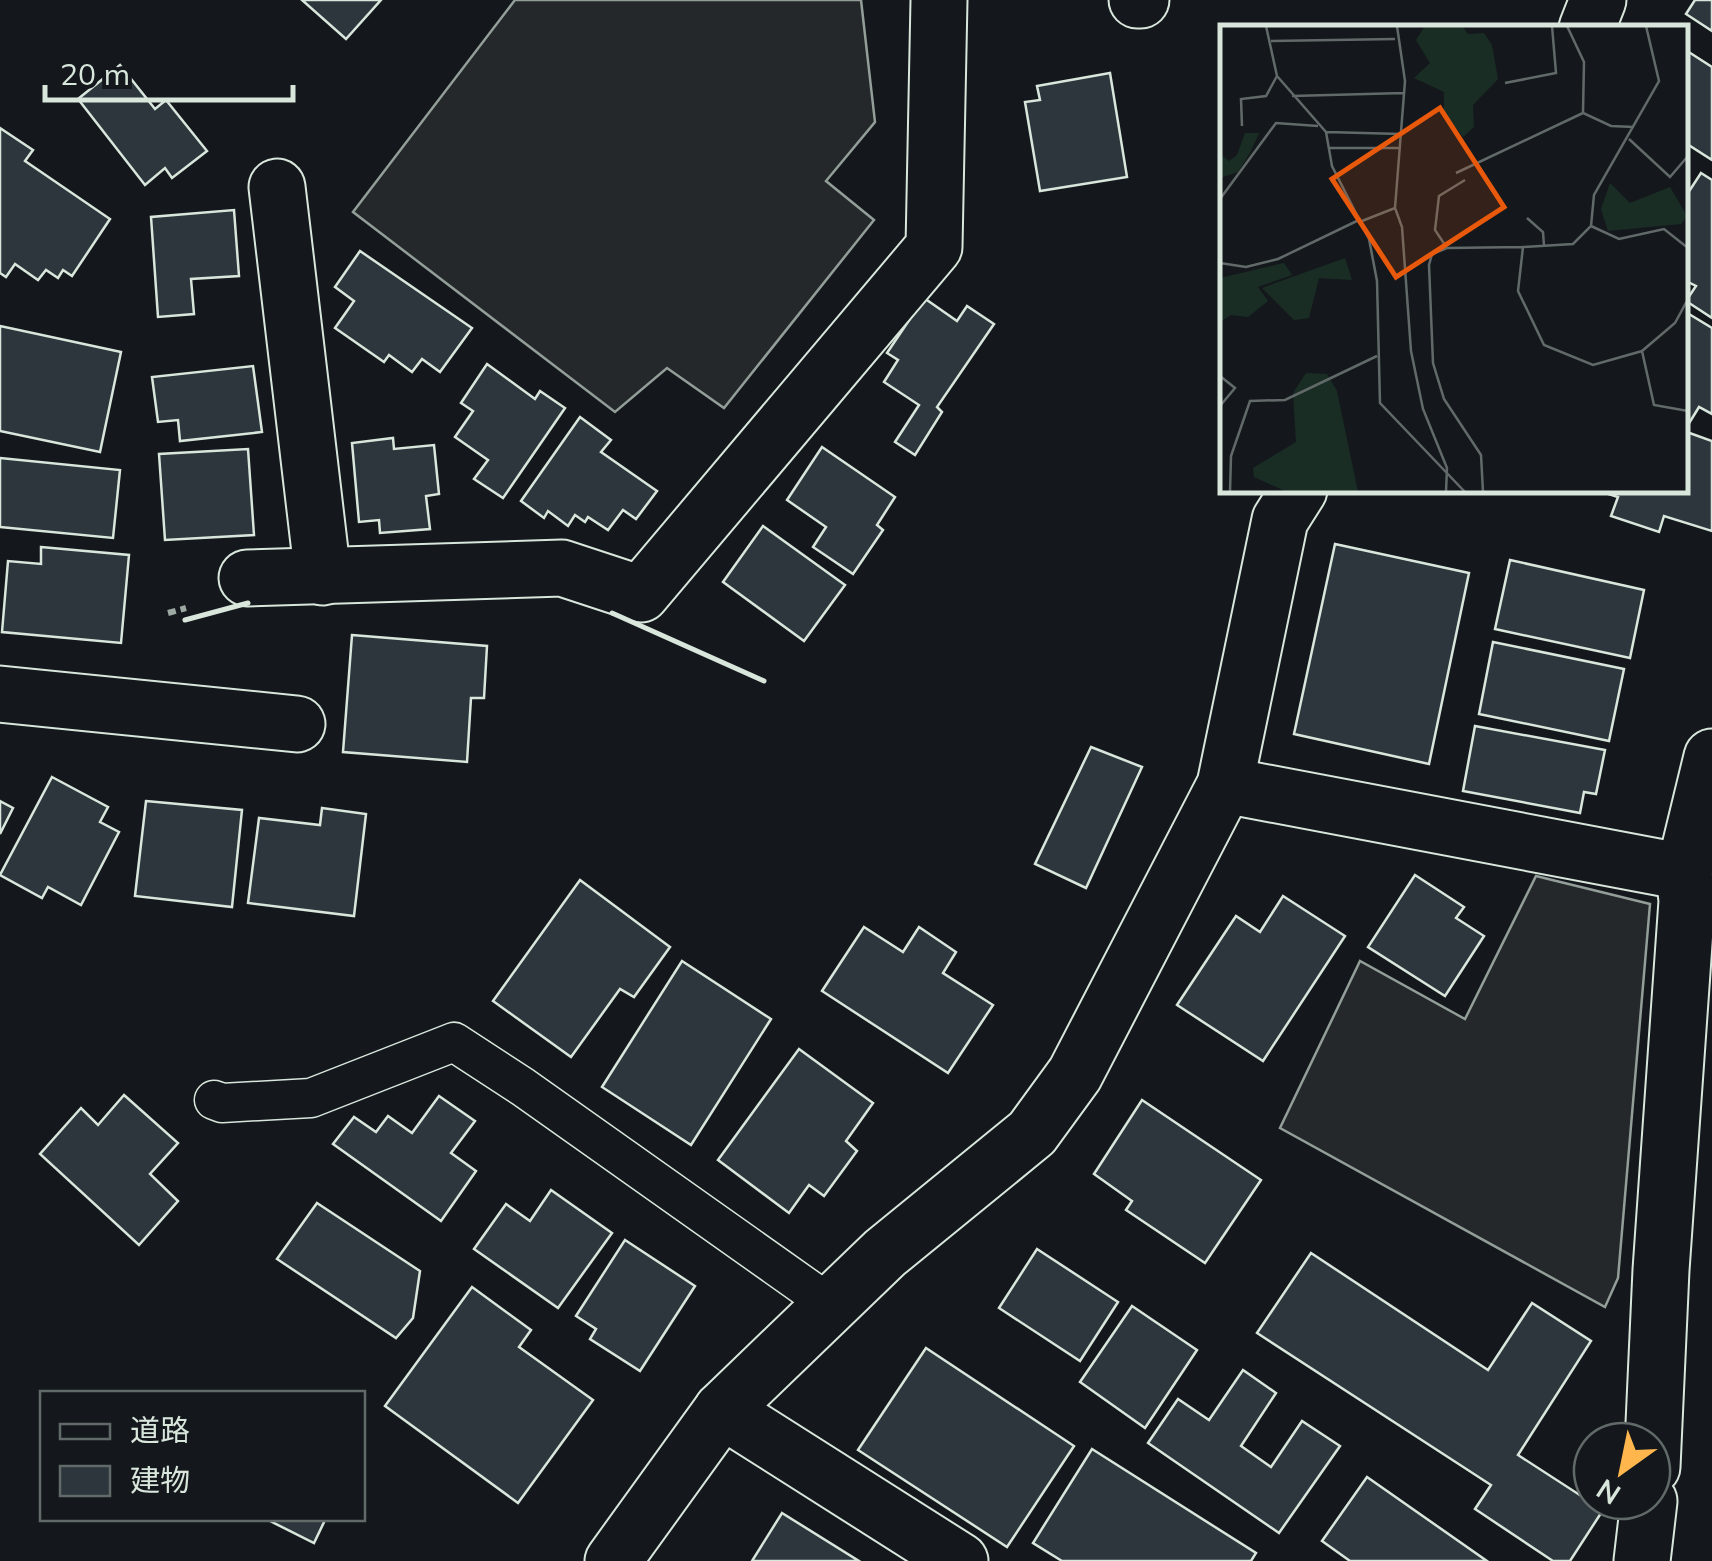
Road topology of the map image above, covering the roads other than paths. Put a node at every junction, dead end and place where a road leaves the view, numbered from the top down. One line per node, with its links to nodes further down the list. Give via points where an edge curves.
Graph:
1 (939, 0): 6 (street, via 934,247 641,594 562,568)
2 (1598, 0): 3 (street)
3 (1588, 25)
4 (276, 187): 6 (street)
5 (1298, 492): 11 (street, via 1280,520)
6 (323, 577): 7 (street)
7 (247, 578)
8 (0, 694): 9 (street)
9 (296, 724)
10 (1712, 757): 12 (street)
11 (1225, 785): 12 (street); 14 (street, via 1076,1074 1032,1132)
12 (1694, 893): 16 (street, via 1660,1270)
13 (214, 1100): 14 (lane, via 311,1098 454,1042)
14 (831, 1305): 15 (street)
15 (722, 1410): 18 (street); 19 (street)
16 (1654, 1421)
17 (1646, 1521): 20 (street)
18 (619, 1559)
19 (960, 1561)
20 (1642, 1561)

